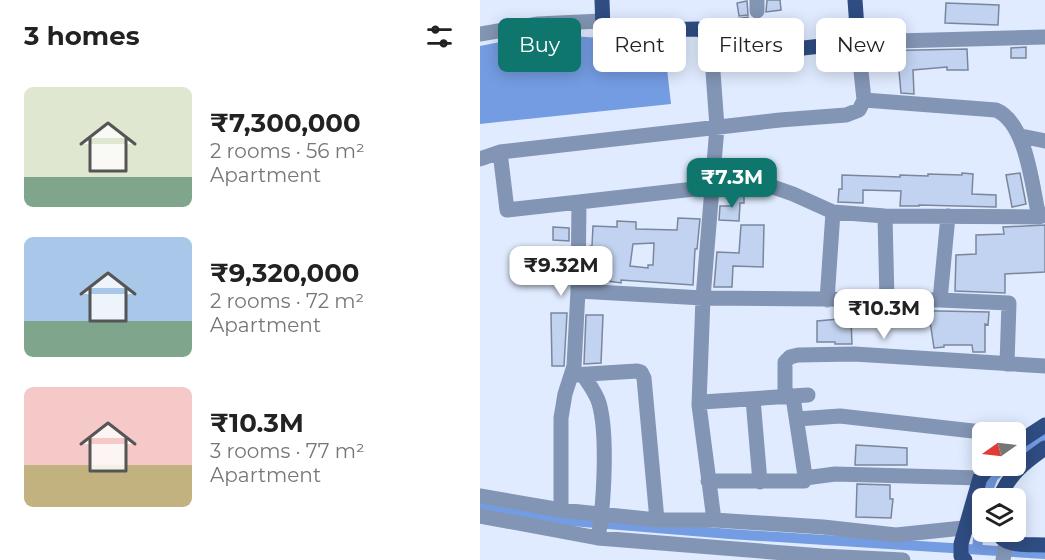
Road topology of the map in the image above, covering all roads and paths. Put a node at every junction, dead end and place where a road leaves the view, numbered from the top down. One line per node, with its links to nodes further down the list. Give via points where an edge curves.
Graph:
1 (602, 0): 3 (main road)
2 (855, 0): 4 (main road)
3 (602, 18)
4 (856, 18)
5 (593, 21): 6 (street, via 538,24)
6 (480, 34)
7 (1045, 37): 8 (street)
8 (906, 41)
9 (713, 72): 12 (street)
10 (861, 72): 11 (street)
11 (864, 100): 12 (street, via 859,110 846,115); 13 (street, via 996,110 1010,119)
12 (717, 127): 15 (street); 17 (street)
13 (1021, 136): 14 (street); 22 (street)
14 (1045, 141)
15 (500, 152): 16 (street); 18 (street, via 507,210)
16 (480, 159)
17 (712, 187): 18 (street); 19 (street, via 773,187); 24 (street)
18 (579, 202): 23 (street)
19 (833, 212): 20 (street); 25 (street)
20 (885, 216): 21 (street); 26 (street)
21 (948, 216): 22 (street); 27 (street)
22 (1042, 216)
23 (578, 291): 24 (street); 30 (street, via 574,366)
24 (703, 298): 25 (street); 33 (street)
25 (827, 300): 26 (street)
26 (887, 300): 27 (street)
27 (940, 300): 28 (street, via 1009,303)
28 (1007, 364): 29 (street); 31 (street, via 854,354 798,355 785,362)
29 (1045, 366)
30 (577, 375): 46 (street, via 565,394 561,418); 47 (street, via 598,402 604,424); 49 (street, via 641,372)
31 (795, 396): 32 (street); 34 (street)
32 (753, 399): 33 (street, via 704,401); 42 (street)
33 (699, 405): 41 (street)
34 (797, 419): 36 (street, via 840,416); 39 (street)
35 (1045, 425): 37 (main road)
36 (972, 431)
37 (1026, 435)
38 (1045, 448): 44 (main road, via 1022,464)
39 (806, 478): 40 (street, via 835,474); 42 (street, via 803,482)
40 (980, 478): 43 (main road)
41 (708, 481): 42 (street); 50 (street)
42 (760, 482)
43 (979, 488)
44 (1003, 488)
45 (480, 496): 46 (street)
46 (561, 510): 47 (street)
47 (602, 515): 49 (street); 53 (street)
48 (480, 516): 53 (street)
49 (657, 520): 50 (street)
50 (714, 520): 51 (street, via 896,535)
51 (972, 526)
52 (972, 534): 56 (main road)
53 (599, 535): 57 (street)
54 (1045, 545): 55 (main road)
55 (1003, 547)
56 (962, 553)
57 (822, 558): 58 (street)
58 (885, 560): 59 (street)
59 (903, 560)

